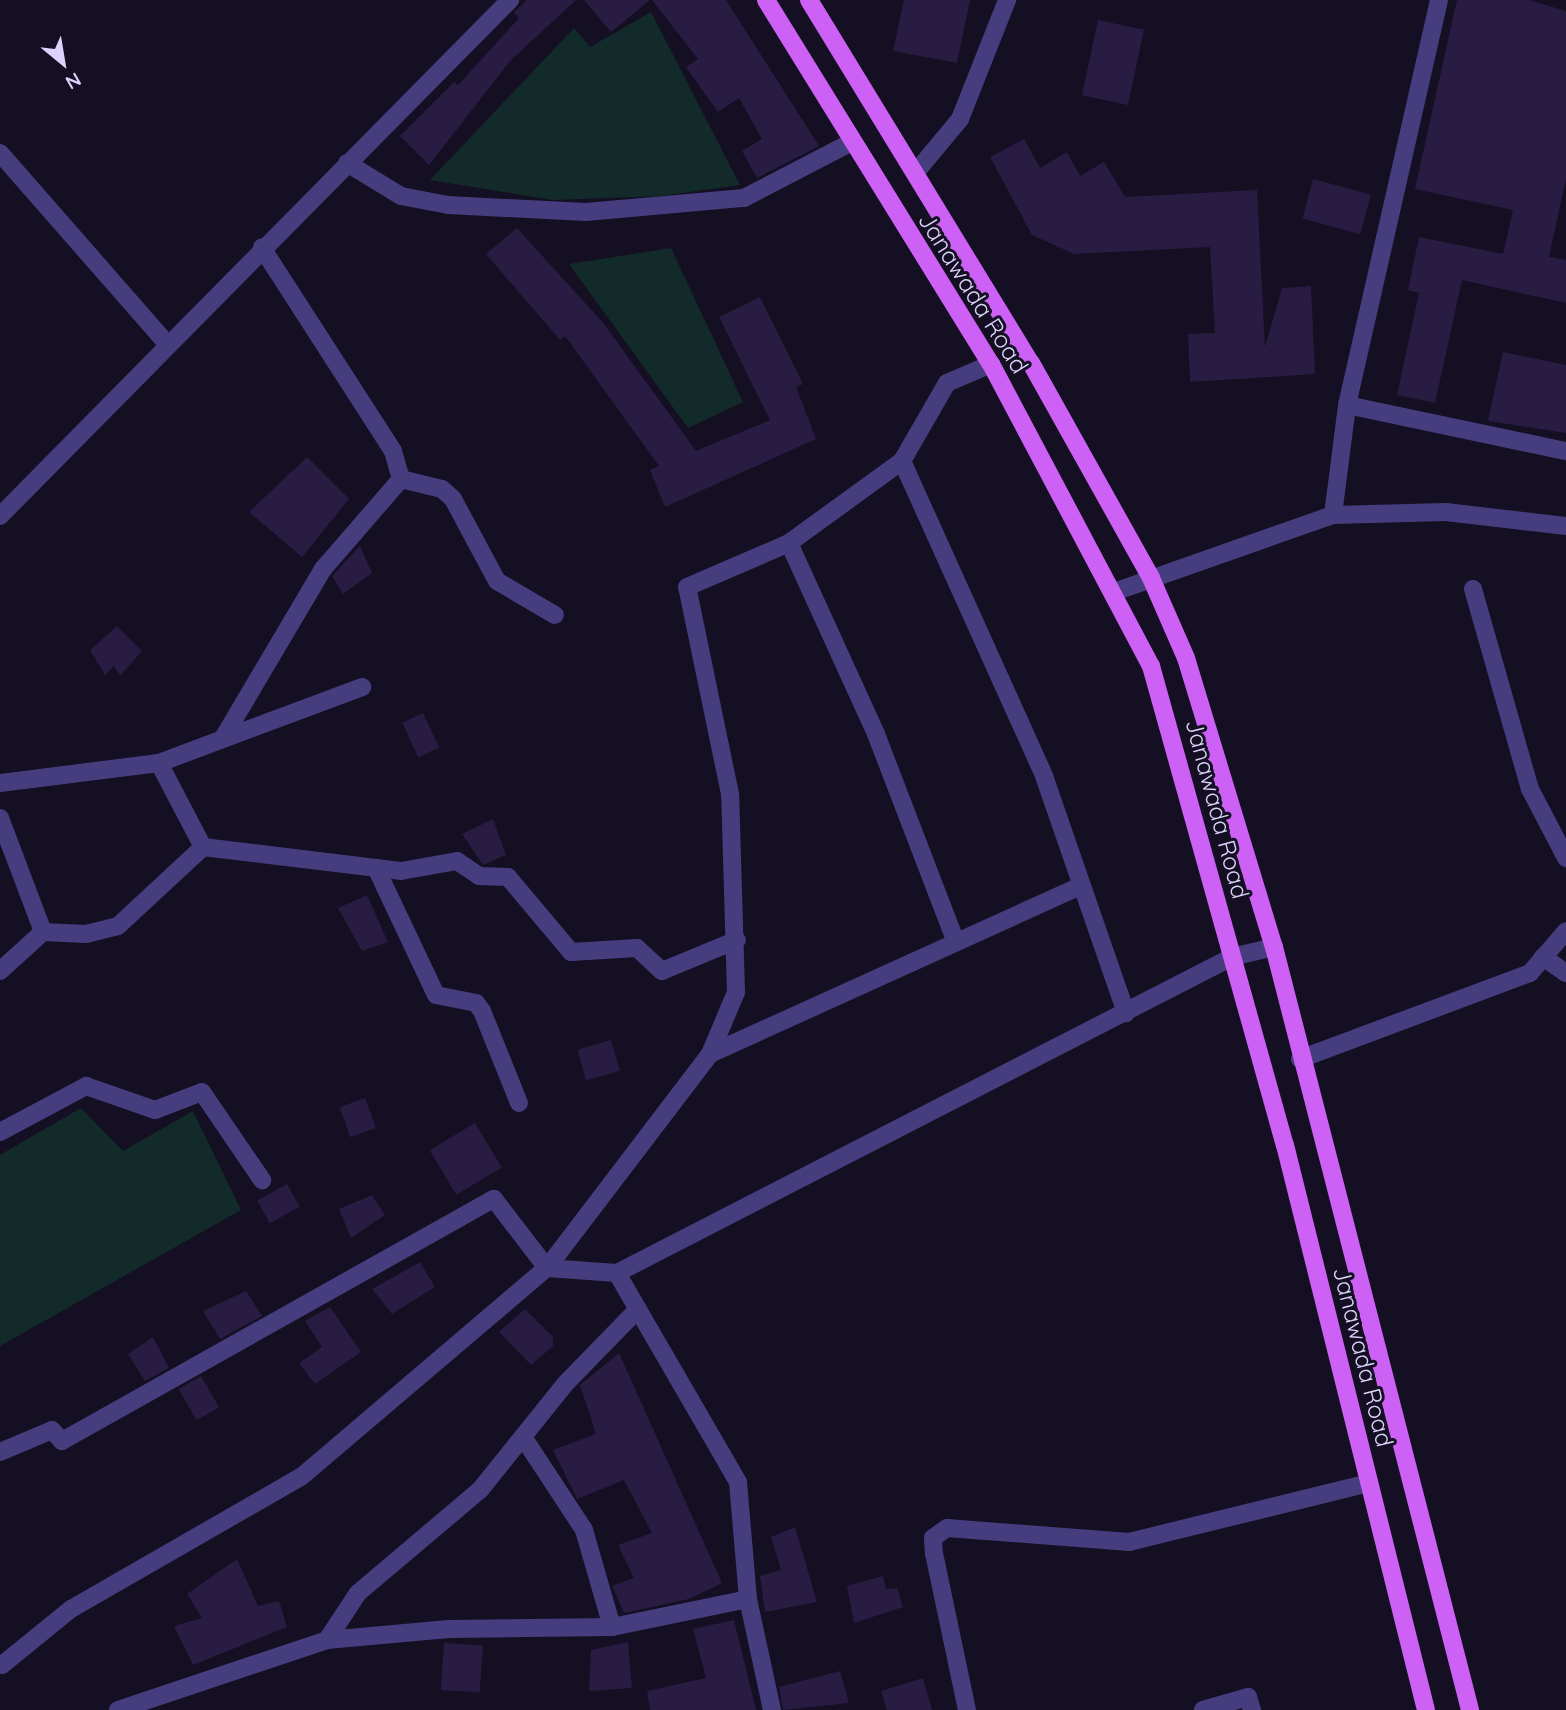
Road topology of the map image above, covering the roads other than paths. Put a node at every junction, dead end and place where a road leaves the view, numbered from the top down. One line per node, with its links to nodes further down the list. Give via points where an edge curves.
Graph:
1 (510, 0): 8 (street)
2 (766, 0): 6 (main road, Janawada Road)
3 (809, 0): 9 (main road, Janawada Road)
4 (1007, 0): 9 (street, via 964,110)
5 (1439, 0): 13 (street)
6 (852, 142): 8 (street, via 744,198 586,212 448,205 401,196); 12 (main road, Janawada Road)
7 (0, 153): 11 (street)
8 (347, 163): 10 (street)
9 (916, 172): 21 (main road, Janawada Road)
10 (262, 248): 11 (street); 16 (street, via 393,451)
11 (167, 344): 18 (street)
12 (991, 364): 15 (street, via 947,383); 23 (main road, Janawada Road)
13 (1347, 405): 14 (street); 17 (street)
14 (1566, 451)
15 (902, 461): 20 (street); 33 (street, via 1044,776)
16 (401, 479): 24 (street, via 442,489 453,499 497,581); 26 (street, via 323,569)
17 (1333, 514): 19 (street, via 1446,512); 21 (street)
18 (0, 516)
19 (1566, 526)
20 (789, 543): 36 (street, via 687,587 730,794); 37 (street, via 876,734)
21 (1151, 578): 23 (street); 38 (main road, Janawada Road, via 1186,658)
22 (1473, 589): 31 (street, via 1530,789)
23 (1114, 592): 39 (main road, Janawada Road, via 1162,698)
24 (555, 615)
25 (362, 688): 26 (street)
26 (223, 738): 27 (street)
27 (159, 763): 28 (street); 30 (street)
28 (0, 783)
29 (0, 818): 35 (street)
30 (203, 847): 32 (street); 35 (street, via 118,926 86,934)
31 (1566, 858)
32 (376, 868): 36 (street, via 457,861 479,876 508,877 571,952 637,948 662,971); 46 (street, via 436,995 476,1003 482,1011)
33 (1081, 886): 37 (street); 43 (street)
34 (1566, 931): 40 (street)
35 (43, 932): 41 (street)
36 (737, 940): 44 (street, via 736,992)
37 (956, 940): 44 (street)
38 (1274, 947): 39 (street); 45 (main road, Janawada Road)
39 (1232, 957): 43 (street); 54 (main road, Janawada Road)
40 (1543, 957): 42 (street); 45 (street, via 1530,974)
41 (0, 971)
42 (1566, 973)
43 (1126, 1013): 50 (street)
44 (710, 1054): 49 (street)
45 (1300, 1059): 65 (main road, Janawada Road)
46 (519, 1103)
47 (0, 1132): 48 (street, via 86,1086 155,1110 202,1092)
48 (262, 1180)
49 (547, 1268): 50 (street); 53 (street, via 494,1199 62,1441 52,1430); 58 (street, via 301,1477 71,1609)
50 (617, 1273): 51 (street)
51 (638, 1309): 52 (street); 55 (street, via 738,1482)
52 (523, 1437): 56 (street, via 584,1530); 57 (street, via 480,1490 358,1593)
53 (0, 1452)
54 (1369, 1483): 61 (street, via 1129,1542 947,1528 933,1538 933,1554); 64 (main road, Janawada Road)
55 (748, 1599): 56 (street); 60 (street)
56 (612, 1627): 57 (street, via 449,1629)
57 (327, 1640): 59 (street)
58 (2, 1665)
59 (118, 1710)
60 (772, 1710)
61 (967, 1710)
62 (1203, 1710): 63 (street, via 1248,1697)
63 (1252, 1710)
64 (1426, 1710)
65 (1470, 1710)

